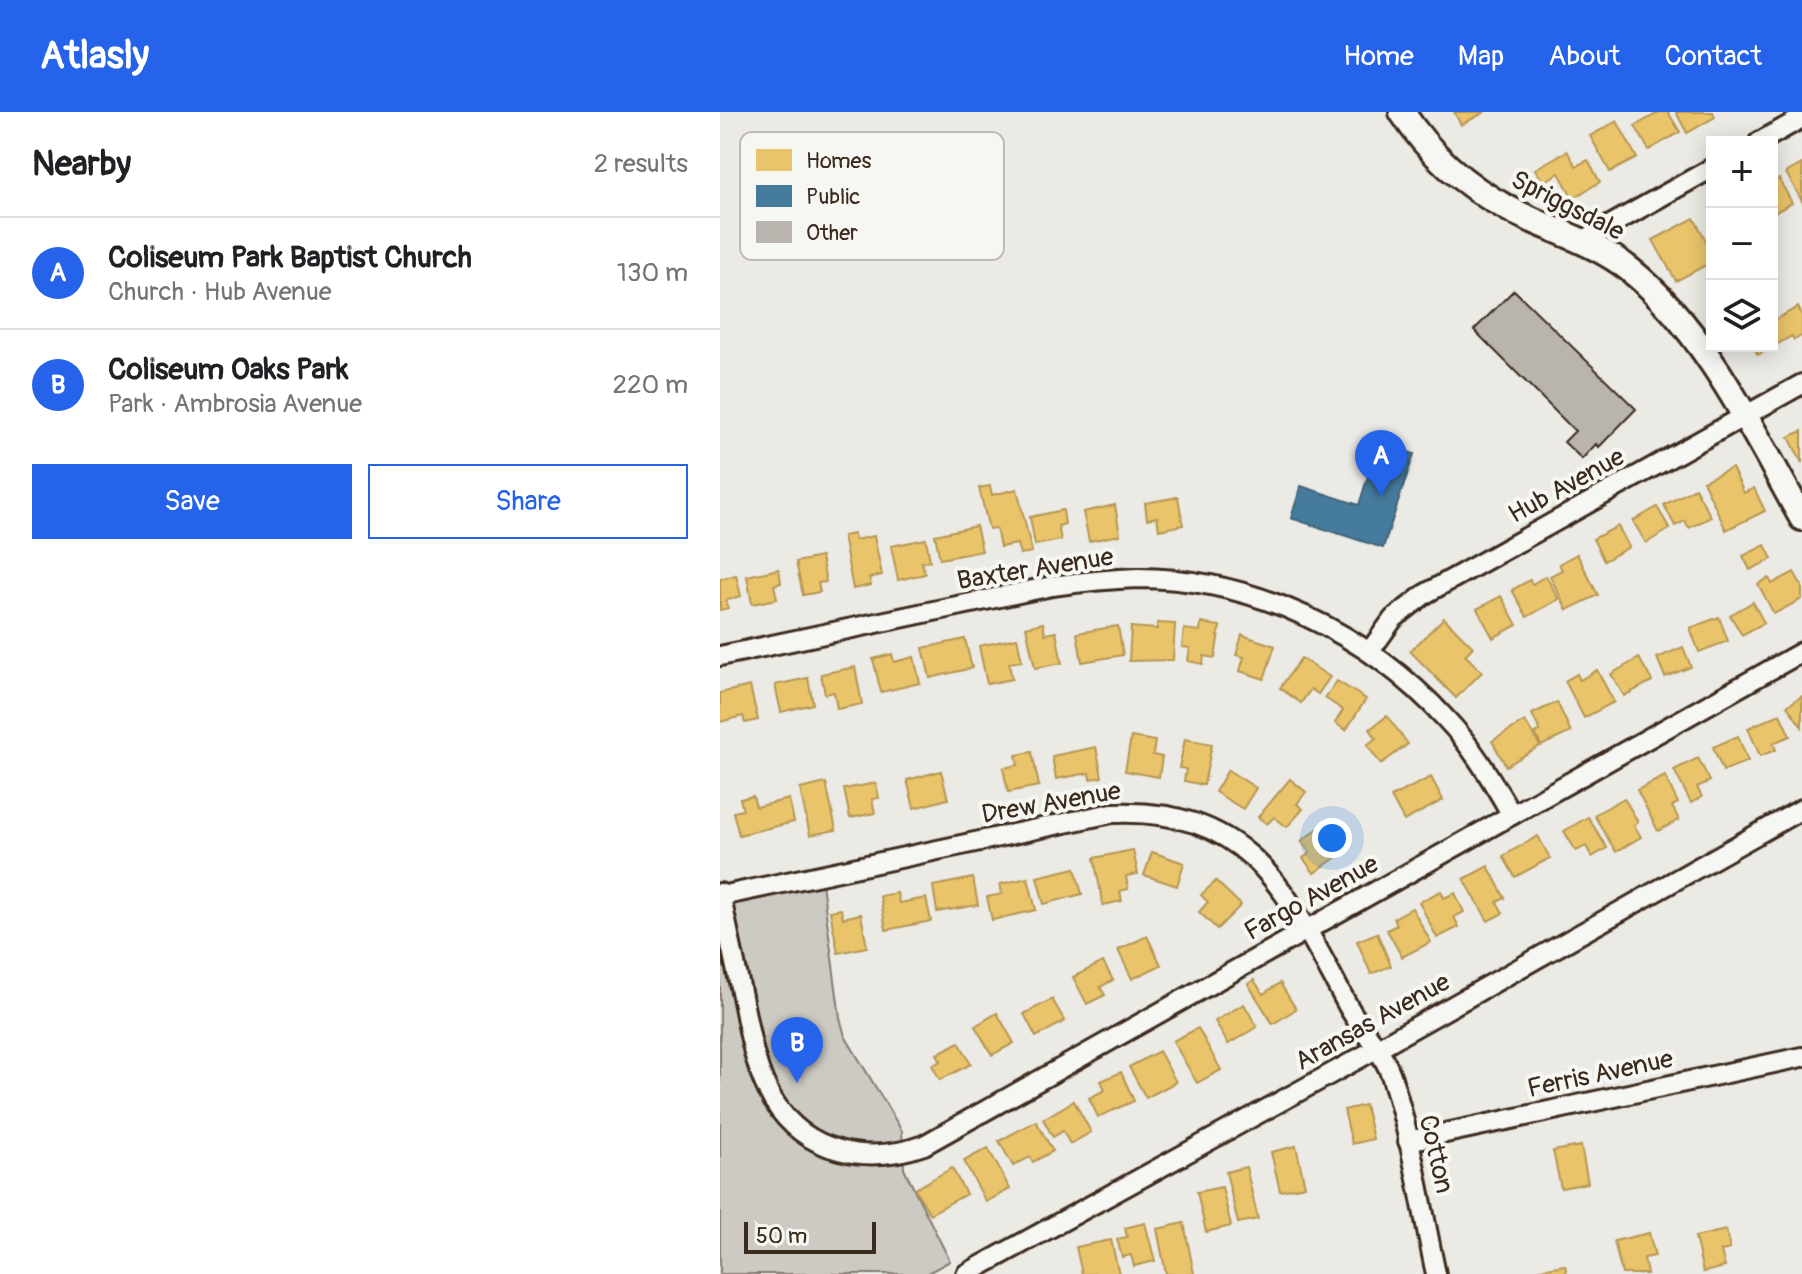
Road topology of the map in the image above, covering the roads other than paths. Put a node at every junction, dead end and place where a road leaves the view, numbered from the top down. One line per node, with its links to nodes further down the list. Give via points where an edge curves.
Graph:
1 (1402, 112): 5 (street, Spriggsdale, via 1435,156 1458,176 1509,209)
2 (1802, 118): 3 (street)
3 (1770, 136)
4 (1706, 171): 5 (street)
5 (1582, 241): 7 (street, Spriggsdale, via 1627,267 1672,308)
6 (1802, 384): 7 (street, Hub Avenue)
7 (1744, 416): 8 (street, Spriggsdale); 9 (street, Hub Avenue, via 1425,594 1393,619)
8 (1802, 518)
9 (1370, 651): 11 (street, Baxter Avenue, via 1270,602 1213,587 1140,578 1052,586); 13 (street, Baxter Avenue, via 1449,721)
10 (1802, 652): 13 (street, Fargo Avenue)
11 (720, 656)
12 (1802, 809): 16 (street, Aransas Avenue)
13 (1512, 815): 15 (street, Fargo Avenue)
14 (720, 894): 15 (street, Drew Avenue, via 1132,813 1190,822 1235,844 1272,876); 15 (street, Fargo Avenue, via 755,1055 774,1102 818,1141 836,1150 877,1156 924,1145)
15 (1307, 930): 16 (street, Drew Avenue)
16 (1376, 1049): 18 (street, Cotton, via 1387,1064); 19 (street, Aransas Avenue)
17 (1802, 1057): 18 (street, Ferris Avenue)
18 (1408, 1141): 20 (street, Cotton)
19 (966, 1274)
20 (1436, 1274)

